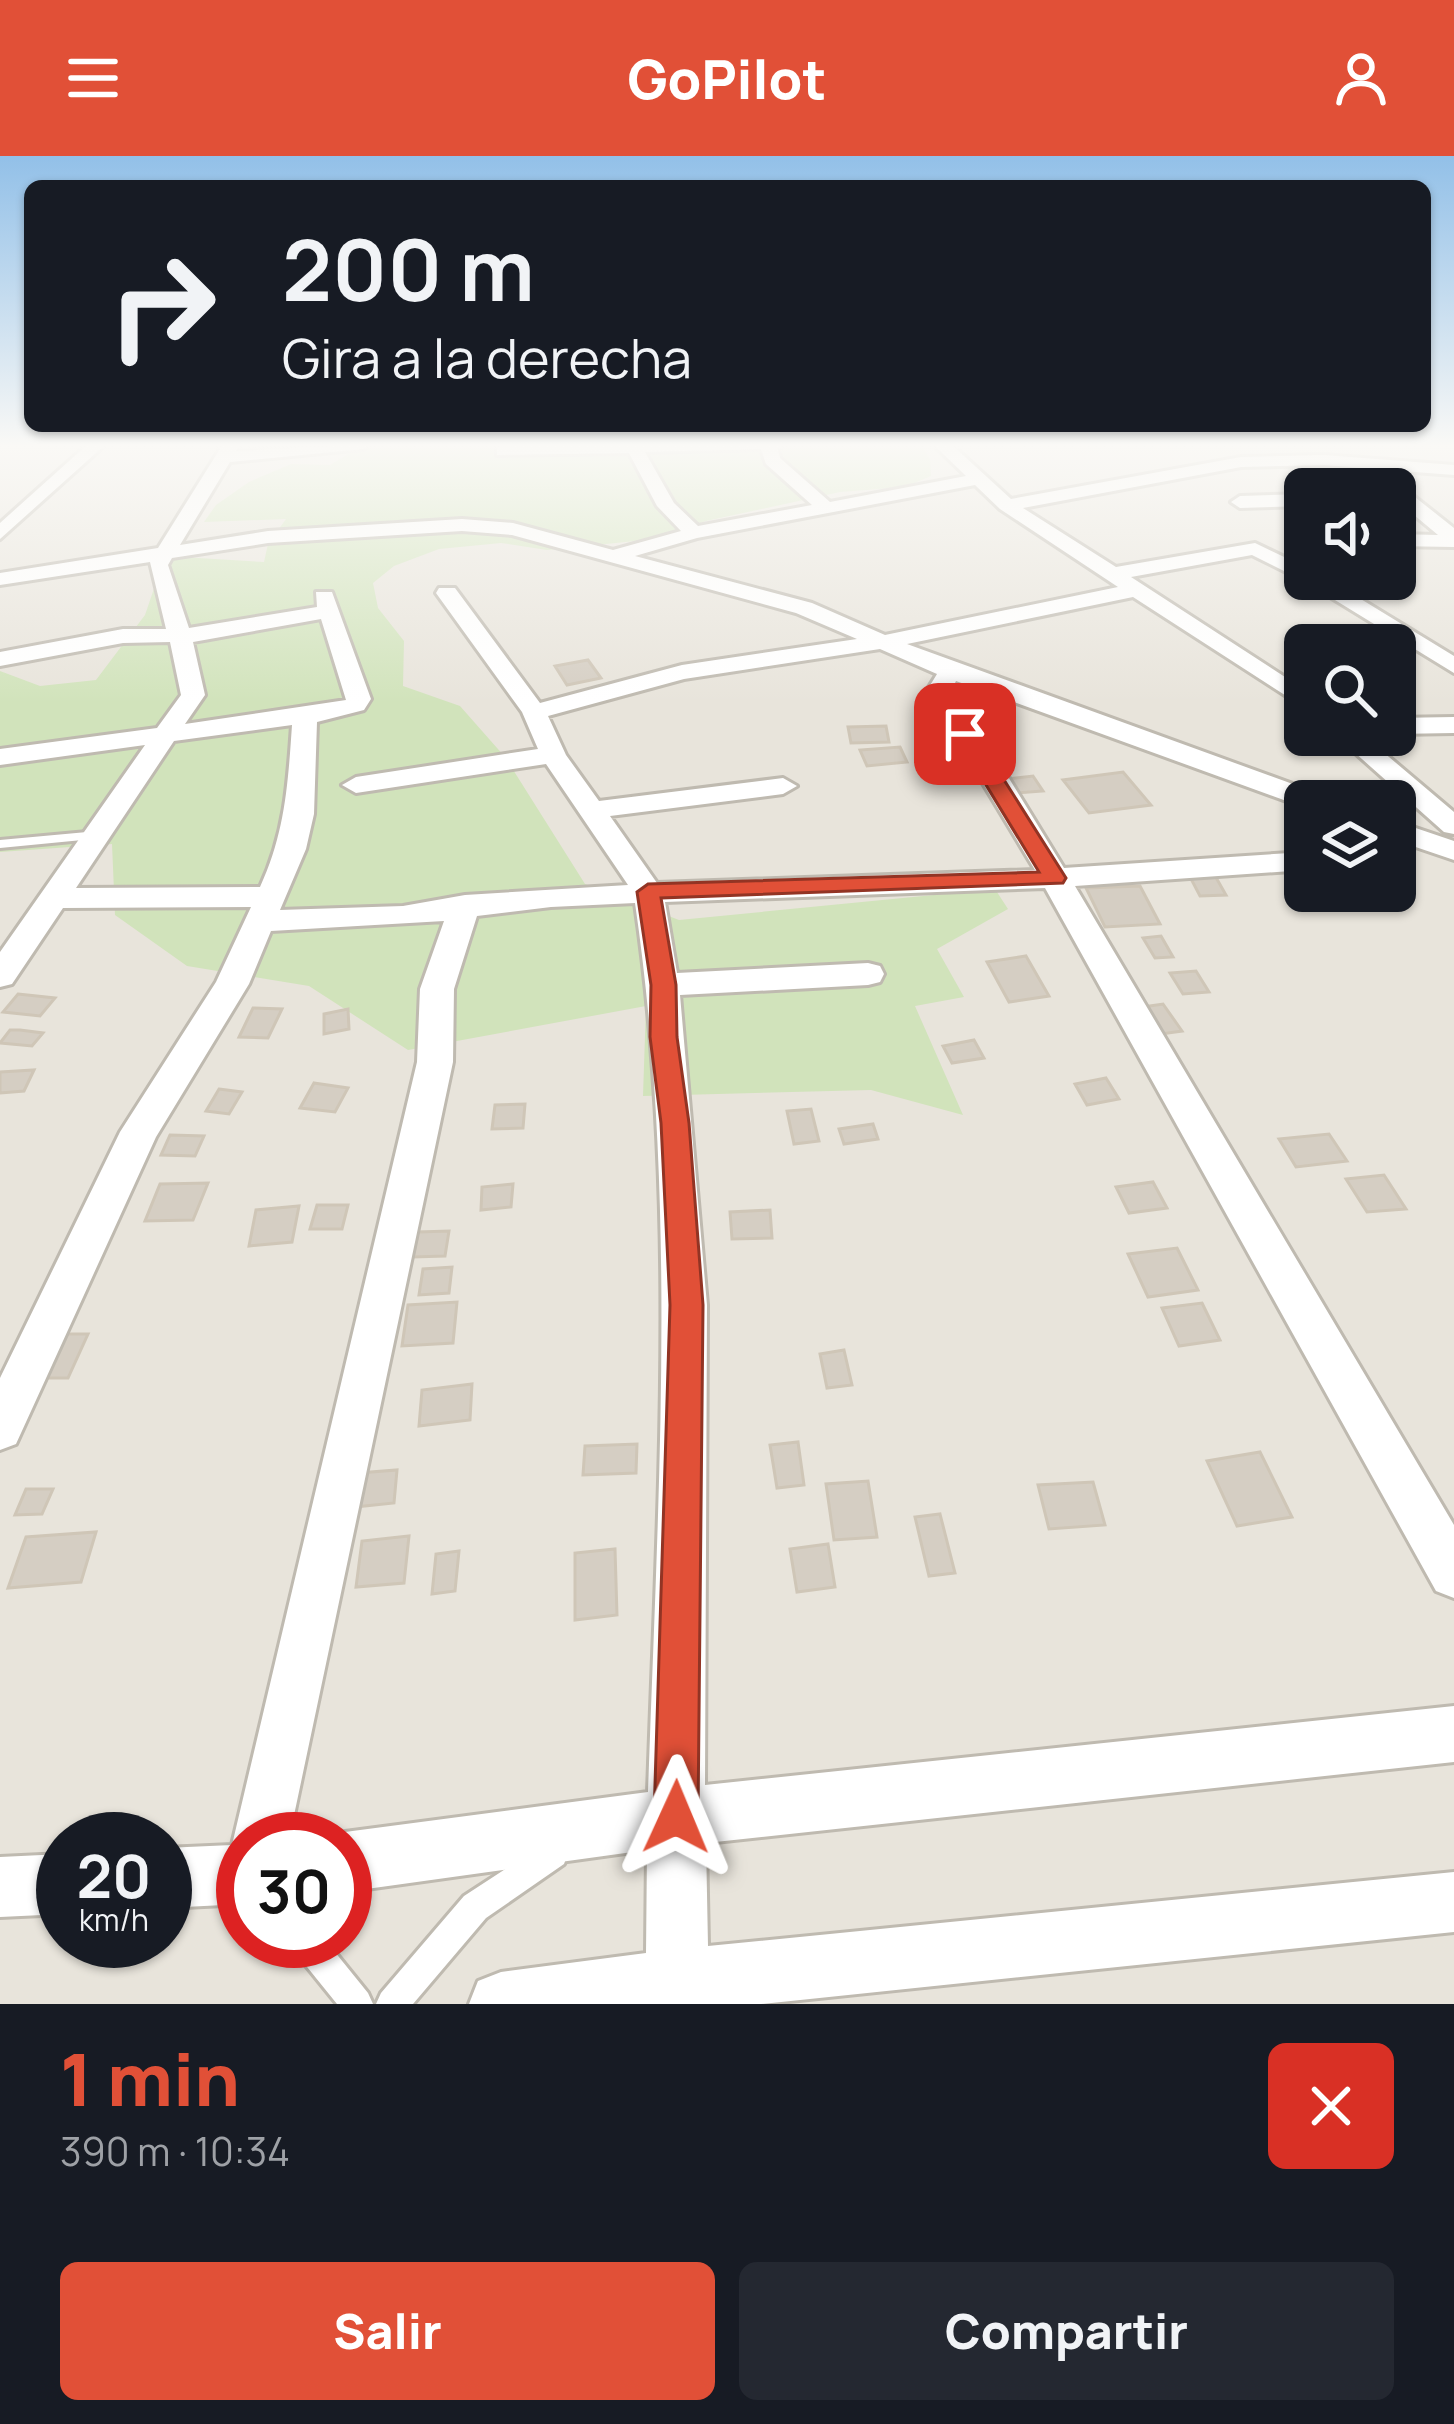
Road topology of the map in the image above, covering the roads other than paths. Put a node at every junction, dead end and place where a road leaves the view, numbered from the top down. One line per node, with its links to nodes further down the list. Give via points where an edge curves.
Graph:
1 (176, 530): 12 (street)
2 (377, 530): 12 (street)
3 (517, 530): 13 (street)
4 (691, 530): 7 (street)
5 (709, 530): 7 (street)
6 (1046, 530): 15 (street)
7 (694, 533): 13 (street)
8 (1454, 539): 9 (street)
9 (1416, 540)
10 (1284, 542): 11 (street)
11 (1255, 549): 14 (street); 15 (street)
12 (163, 551): 16 (street); 20 (street, via 158,565)
13 (619, 554): 22 (street)
14 (1284, 564)
15 (1113, 574): 17 (street)
16 (0, 579)
17 (1136, 590): 22 (street); 27 (street)
18 (447, 593): 28 (street)
19 (1346, 600): 24 (street)
20 (173, 624): 21 (street); 29 (street, via 327,604 359,699); 32 (street, via 194,683)
21 (123, 636): 23 (street); 26 (street, via 106,654)
22 (889, 641): 25 (street); 28 (street, via 682,672)
23 (0, 659)
24 (1454, 666)
25 (950, 670): 38 (street); 47 (street, via 943,697)
26 (0, 672)
27 (1284, 687)
28 (535, 712): 33 (street)
29 (305, 716): 32 (street); 51 (street, via 300,814)
30 (1454, 725): 31 (street)
31 (1416, 726)
32 (165, 736): 35 (street); 41 (street)
33 (554, 755): 36 (street); 39 (street)
34 (1372, 756): 40 (street)
35 (0, 757)
36 (356, 785)
37 (784, 786): 39 (street)
38 (1284, 791)
39 (592, 810): 48 (street)
40 (1454, 826)
41 (98, 835): 43 (lane); 49 (street)
42 (1416, 837): 44 (street)
43 (0, 844)
44 (1454, 851): 45 (street)
45 (1416, 854)
46 (1284, 862): 47 (street)
47 (1054, 878): 48 (street); 56 (street)
48 (648, 892): 50 (street); 54 (street)
49 (53, 898): 51 (street); 52 (street)
50 (465, 905): 51 (street, via 403,916); 58 (street, via 437,989 435,1062)
51 (266, 909): 55 (street, via 232,984 139,1132)
52 (1, 973)
53 (868, 974): 54 (street)
54 (664, 985): 59 (street, via 686,1305)
55 (0, 1428)
56 (1454, 1573)
57 (1454, 1734): 59 (street)
58 (265, 1812)
59 (676, 1817): 60 (street); 66 (street)
60 (584, 1832): 61 (street); 68 (lane, via 475,1907)
61 (372, 1859)
62 (36, 1886): 63 (street)
63 (0, 1888)
64 (1454, 1901): 66 (street)
65 (328, 1968): 67 (lane)
66 (677, 1981): 69 (street)
67 (357, 2004)
68 (392, 2004)
69 (501, 2004)

